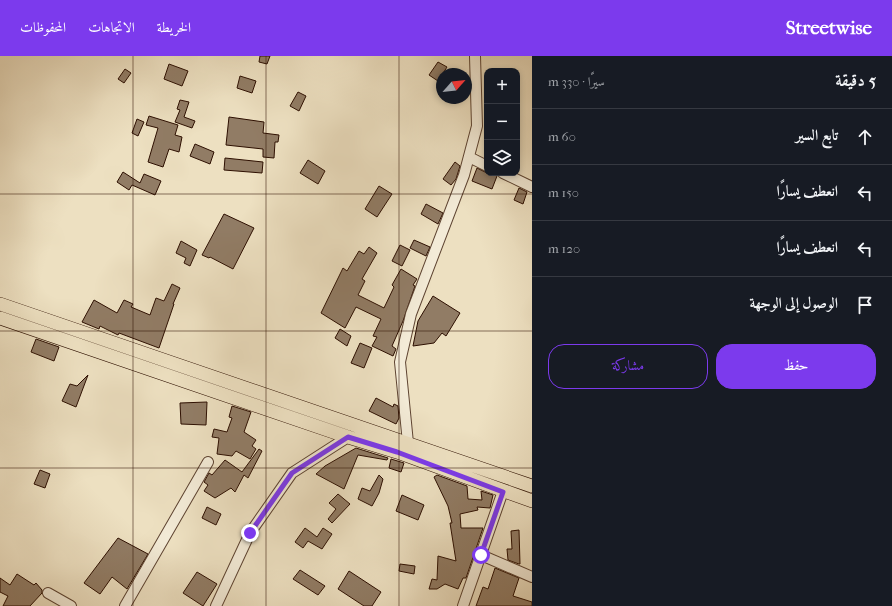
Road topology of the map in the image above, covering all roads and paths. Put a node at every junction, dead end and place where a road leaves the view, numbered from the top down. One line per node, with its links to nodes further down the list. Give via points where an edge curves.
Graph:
1 (475, 56): 2 (street, via 477,126)
2 (469, 157): 3 (street); 11 (street, via 411,314 400,362)
3 (484, 164)
4 (509, 176): 5 (street)
5 (532, 187)
6 (0, 304): 8 (main road)
7 (0, 318): 9 (main road)
8 (330, 416): 9 (main road); 11 (main road)
9 (326, 430): 10 (main road)
10 (348, 437): 14 (main road, via 397,452); 21 (street, via 292,473 250,533)
11 (408, 443): 13 (main road)
12 (208, 462): 20 (street)
13 (532, 486)
14 (503, 492): 15 (main road); 16 (street)
15 (532, 502)
16 (481, 555): 17 (street); 22 (street)
17 (532, 577)
18 (48, 593): 19 (street)
19 (71, 606)
20 (125, 606)
21 (216, 606)
22 (463, 606)

